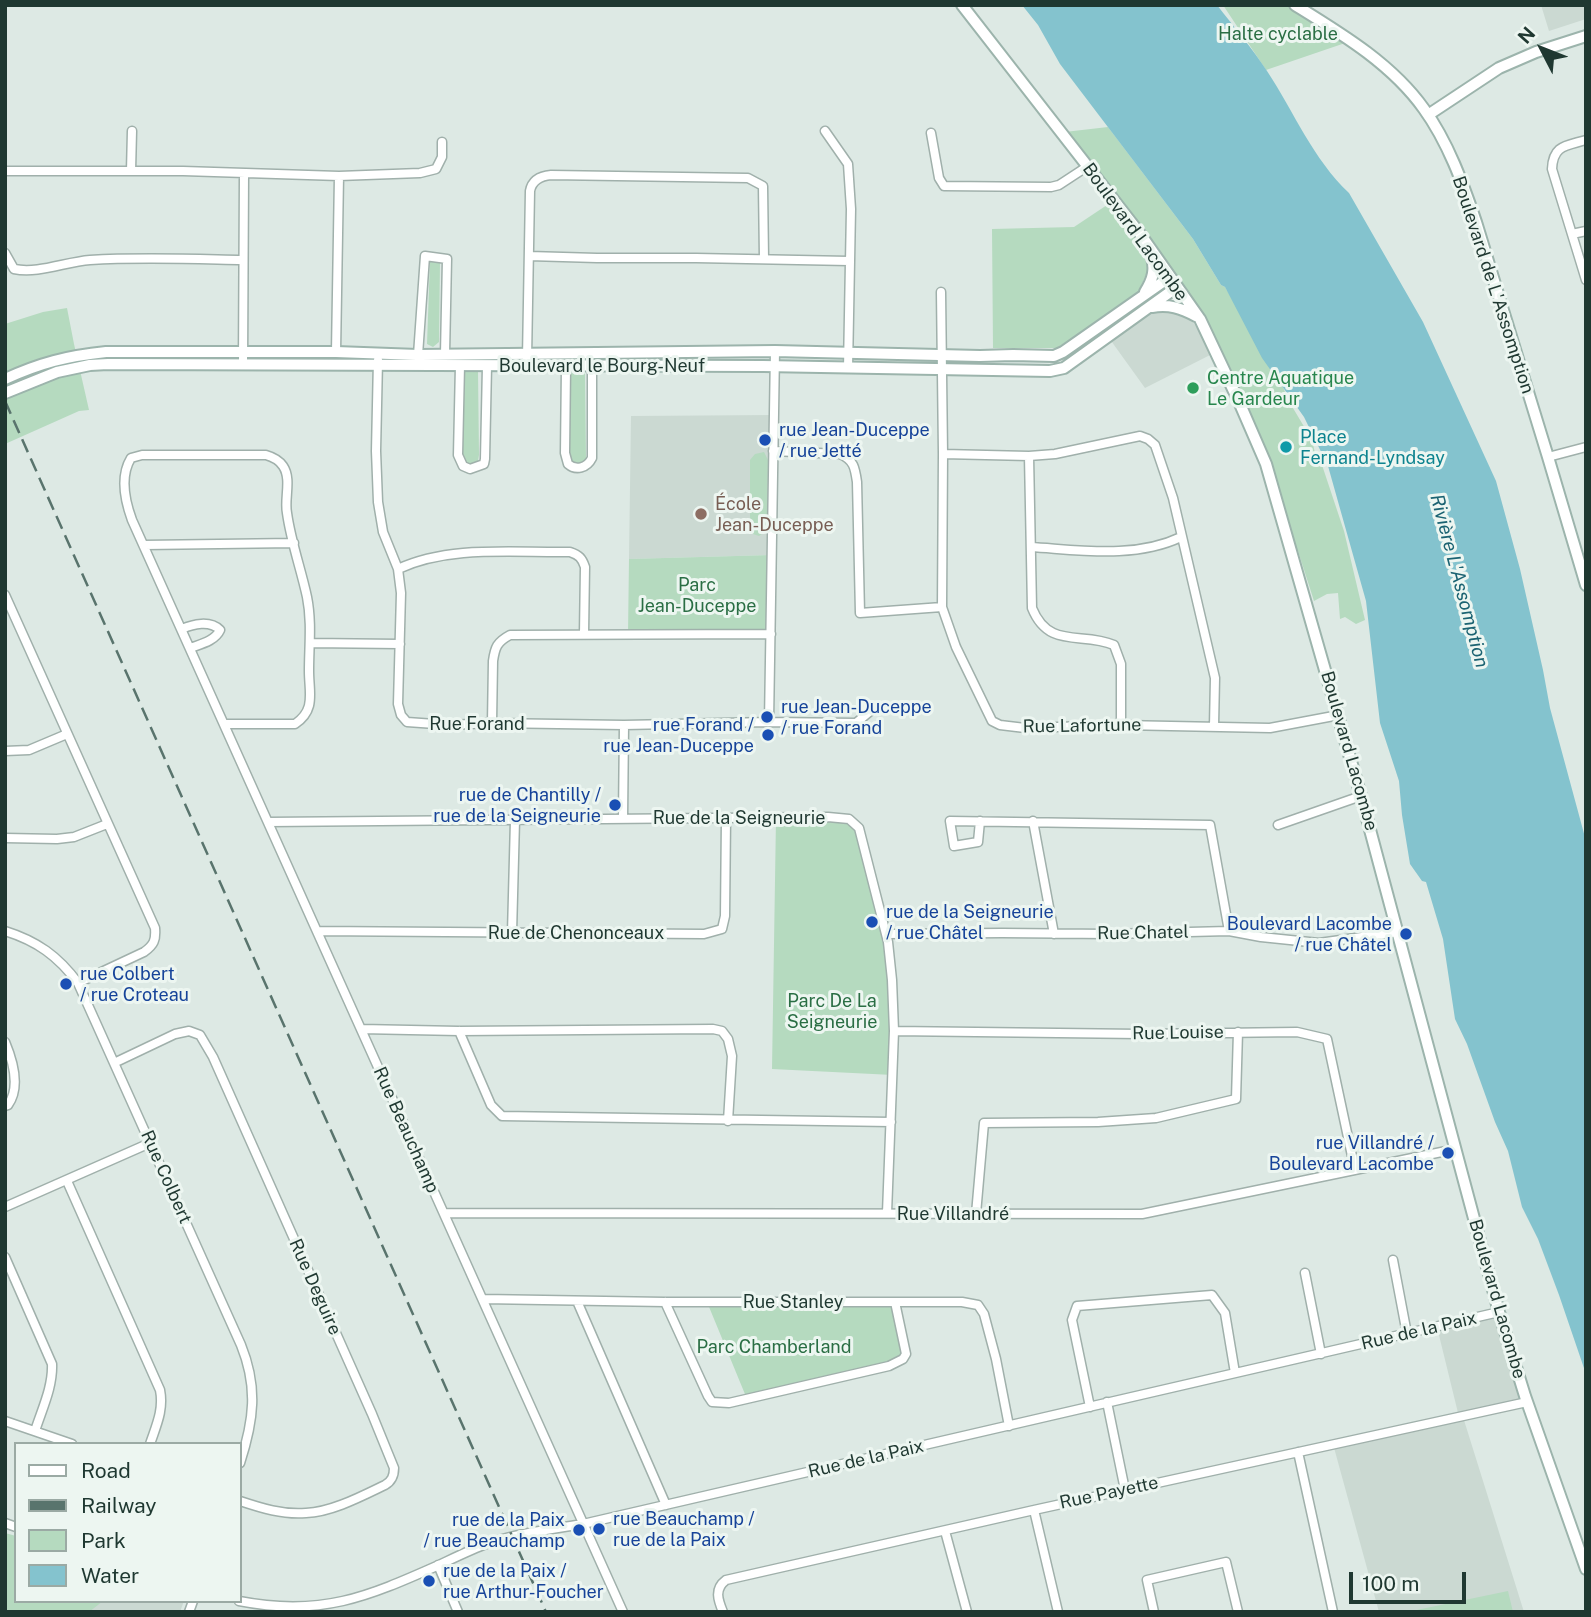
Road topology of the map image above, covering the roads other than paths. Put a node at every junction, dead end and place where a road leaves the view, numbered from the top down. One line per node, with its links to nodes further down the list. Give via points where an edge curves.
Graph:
1 (962, 5): 10 (street, Boulevard Lacombe)
2 (1295, 5): 4 (street, Boulevard de L'Assomption, via 1374,57)
3 (1586, 36): 4 (street, via 1499,68)
4 (1428, 115): 53 (street, Boulevard de L'Assomption, via 1467,197)
5 (132, 131): 12 (street)
6 (825, 131): 22 (street, via 848,164)
7 (931, 133): 10 (street, via 944,186 1051,187)
8 (1586, 140): 16 (street, via 1561,148 1553,158 1552,169)
9 (442, 142): 14 (street, via 436,169)
10 (1088, 166): 17 (street, Boulevard Lacombe)
11 (5, 171): 12 (street)
12 (131, 171): 13 (street)
13 (244, 174): 14 (street); 21 (street)
14 (339, 176): 31 (street)
15 (1586, 231): 16 (street)
16 (1572, 234): 23 (street)
17 (1149, 248): 24 (street, Boulevard Lacombe); 26 (street, via 1155,269)
18 (5, 253): 21 (street, via 14,268 25,271 106,259)
19 (529, 256): 20 (street); 20 (street, via 531,185 540,178 740,177 763,186); 33 (street)
20 (764, 259): 22 (street)
21 (243, 260): 30 (street)
22 (849, 261): 32 (street)
23 (1586, 280)
24 (1173, 282): 26 (street, Boulevard le Bourg-Neuf); 27 (street, Boulevard le Bourg-Neuf); 28 (street, Boulevard Lacombe)
25 (941, 292): 36 (street, Rue Lafortune)
26 (1141, 297): 36 (street, Boulevard le Bourg-Neuf, via 1054,356)
27 (1146, 309): 28 (street, via 1166,305); 46 (street, Boulevard le Bourg-Neuf, via 1064,368)
28 (1198, 317): 69 (street, Boulevard Lacombe, via 1266,464)
29 (775, 351): 32 (street, Boulevard le Bourg-Neuf); 33 (street, Boulevard le Bourg-Neuf); 43 (street)
30 (243, 352): 31 (street, Boulevard le Bourg-Neuf); 38 (street); 47 (street, Boulevard le Bourg-Neuf, via 83,354 33,366)
31 (336, 352): 37 (street, Boulevard le Bourg-Neuf)
32 (848, 352): 36 (street, Boulevard le Bourg-Neuf); 45 (street)
33 (527, 353): 34 (street, Boulevard le Bourg-Neuf); 41 (street)
34 (445, 354): 35 (street, Boulevard le Bourg-Neuf); 35 (street, via 447,259 425,256)
35 (418, 355): 37 (street, Boulevard le Bourg-Neuf)
36 (943, 355): 46 (street, Rue Lafortune)
37 (378, 360): 38 (street, Boulevard le Bourg-Neuf); 39 (street, Boulevard le Bourg-Neuf); 58 (street, Rue Forand, via 378,502 383,532)
38 (243, 365): 48 (street, Boulevard le Bourg-Neuf, via 90,365 57,372)
39 (460, 365): 40 (street, Boulevard le Bourg-Neuf); 40 (street, via 458,455 470,469 481,466 485,459)
40 (487, 366): 41 (street, Boulevard le Bourg-Neuf)
41 (526, 366): 44 (street, Boulevard le Bourg-Neuf)
42 (592, 366): 43 (street, Boulevard le Bourg-Neuf); 44 (street, Boulevard le Bourg-Neuf); 44 (street, via 592,458 581,468 571,467 565,453)
43 (774, 366): 45 (street, Boulevard le Bourg-Neuf); 50 (street)
44 (566, 367)
45 (848, 368): 46 (street, Boulevard le Bourg-Neuf)
46 (943, 370): 51 (street, Rue Lafortune)
47 (5, 379)
48 (5, 393)
49 (1586, 447): 53 (street)
50 (773, 450): 61 (street, via 840,454 855,464 860,613); 64 (street)
51 (943, 454): 52 (street); 61 (street, Rue Lafortune)
52 (1029, 456): 54 (street, via 1140,436 1148,439 1165,472); 57 (street)
53 (1548, 457): 59 (street, Boulevard de L'Assomption)
54 (1181, 537): 57 (street, via 1135,550); 75 (street, via 1215,677)
55 (294, 543): 56 (street); 56 (street, Rue Beauchamp, via 285,498 287,475 275,458 152,454 131,458 125,473 127,504); 65 (street, via 307,596)
56 (144, 545): 62 (street, Rue Beauchamp)
57 (1031, 547): 73 (street, via 1032,608 1037,620 1055,635 1102,639 1114,645 1121,664)
58 (398, 569): 63 (street, via 454,553 578,554 585,567); 66 (street, Rue Forand)
59 (1586, 585)
60 (5, 595): 76 (street)
61 (942, 607): 73 (street, Rue Lafortune, via 992,721 1025,727)
62 (182, 629): 67 (street, Rue Beauchamp); 67 (street, via 208,624 220,630 217,636)
63 (584, 634): 64 (street); 71 (street, via 510,635 502,639 493,661)
64 (771, 634): 70 (street)
65 (310, 643): 66 (street); 72 (street, via 310,704 302,719 286,725)
66 (400, 643): 71 (street, Rue Forand, via 398,704 407,722)
67 (190, 648): 72 (street, Rue Beauchamp)
68 (874, 708): 70 (street, Rue Forand, via 856,723)
69 (1339, 715): 75 (street, Rue Lafortune, via 1270,728); 78 (street, Boulevard Lacombe)
70 (769, 722): 74 (street, Rue Forand)
71 (492, 723): 74 (street, Rue Forand)
72 (225, 724): 84 (street, Rue Beauchamp)
73 (1121, 725): 75 (street, Rue Lafortune)
74 (624, 726): 79 (street)
75 (1214, 726)
76 (67, 734): 77 (street, via 29,750); 85 (street)
77 (5, 751)
78 (1361, 796): 86 (street); 91 (street, Boulevard Lacombe)
79 (623, 818): 80 (street, Rue de la Seigneurie); 81 (street, Rue de la Seigneurie)
80 (726, 818): 92 (street, Rue de Chenonceaux, via 722,929 704,934); 93 (street, Rue de la Seigneurie, via 849,819 859,828)
81 (516, 820): 84 (street, Rue de la Seigneurie); 92 (street)
82 (980, 821): 82 (street, via 950,821 954,846 978,842); 83 (street)
83 (1033, 821): 88 (street, via 1210,825); 94 (street)
84 (268, 822): 90 (street, Rue Beauchamp)
85 (107, 824): 87 (street, via 74,837); 95 (street, via 156,939 144,952)
86 (1278, 825)
87 (5, 838)
88 (1229, 930): 91 (street, Rue Chatel, via 1319,943); 94 (street, Rue Chatel)
89 (5, 931): 95 (street, Rue Colbert, via 47,950)
90 (317, 931): 92 (street, Rue de Chenonceaux); 96 (street, Rue Beauchamp)
91 (1398, 932): 106 (street, Boulevard Lacombe)
92 (512, 933)
93 (886, 934): 94 (street, Rue Chatel); 98 (street, Rue de la Seigneurie)
94 (1054, 934)
95 (78, 983): 101 (street, Rue Colbert)
96 (361, 1029): 97 (street); 110 (street, Rue Beauchamp)
97 (459, 1031): 103 (street, via 491,1105 502,1115); 103 (street, via 722,1031 732,1056)
98 (894, 1031): 99 (street, Rue Louise); 104 (street, Rue de la Seigneurie)
99 (1238, 1032): 107 (street, Rue Louise, via 1297,1032 1327,1039); 112 (street, via 1236,1098 1156,1118 984,1123)
100 (5, 1042): 102 (street, via 13,1065 14,1097)
101 (114, 1063): 105 (street, Rue Colbert); 135 (street, Rue Deguire, via 176,1034 189,1031 200,1035 394,1468 385,1485 307,1514 277,1512)
102 (5, 1106)
103 (728, 1121): 104 (street)
104 (891, 1122): 111 (street, Rue de la Seigneurie)
105 (150, 1143): 108 (street); 133 (street, Rue Colbert, via 246,1356 253,1403)
106 (1456, 1149): 107 (street, Rue Villandré); 120 (street, Boulevard Lacombe)
107 (1355, 1170): 112 (street, Rue Villandré, via 1149,1213)
108 (67, 1181): 109 (street); 131 (street, via 160,1390 161,1412)
109 (5, 1207)
110 (444, 1213): 111 (street, Rue Villandré); 116 (street, Rue Beauchamp)
111 (887, 1213): 112 (street, Rue Villandré)
112 (976, 1214)
113 (5, 1256): 129 (street, via 51,1364 50,1386)
114 (1393, 1260): 121 (street)
115 (1305, 1273): 122 (street)
116 (482, 1299): 117 (street, Rue Stanley); 138 (street, Rue Beauchamp)
117 (577, 1301): 118 (street, Rue Stanley); 136 (street)
118 (665, 1302): 119 (street, Rue Stanley); 119 (street, via 708,1396 712,1402 729,1403 903,1359 906,1354)
119 (895, 1302): 128 (street, Rue Stanley, via 978,1305 996,1359)
120 (1499, 1312): 121 (street, Rue de la Paix); 125 (street, Boulevard Lacombe)
121 (1407, 1334): 122 (street, Rue de la Paix)
122 (1321, 1354): 123 (street, Rue de la Paix)
123 (1235, 1373): 124 (street, Rue de la Paix); 126 (street, via 1225,1313 1212,1295 1077,1306 1072,1320)
124 (1107, 1402): 126 (street, Rue de la Paix); 134 (street)
125 (1527, 1402): 132 (street, Rue Payette); 141 (street, Boulevard Lacombe)
126 (1090, 1407): 128 (street, Rue de la Paix)
127 (5, 1421): 129 (street)
128 (1009, 1426): 136 (street, Rue de la Paix)
129 (35, 1431): 130 (street)
130 (66, 1442)
131 (151, 1442)
132 (1297, 1452): 134 (street, Rue Payette); 150 (street)
133 (242, 1456)
134 (1125, 1490): 137 (street, Rue Payette)
135 (242, 1502)
136 (666, 1505): 138 (street, Rue de la Paix)
137 (1034, 1510): 139 (street, Rue Payette); 147 (street)
138 (583, 1524): 140 (street, Rue de la Paix, via 489,1543); 144 (street, Rue Beauchamp)
139 (945, 1531): 145 (street, Rue Payette, via 726,1580 718,1591); 146 (street)
140 (438, 1565): 142 (street, Rue de la Paix, via 333,1606 286,1609); 143 (street)
141 (1586, 1569)
142 (242, 1602)
143 (458, 1612)
144 (623, 1612)
145 (723, 1612)
146 (967, 1612)
147 (1058, 1612)
148 (1154, 1612): 149 (street, via 1147,1580 1226,1562)
149 (1238, 1612)
150 (1333, 1612)

